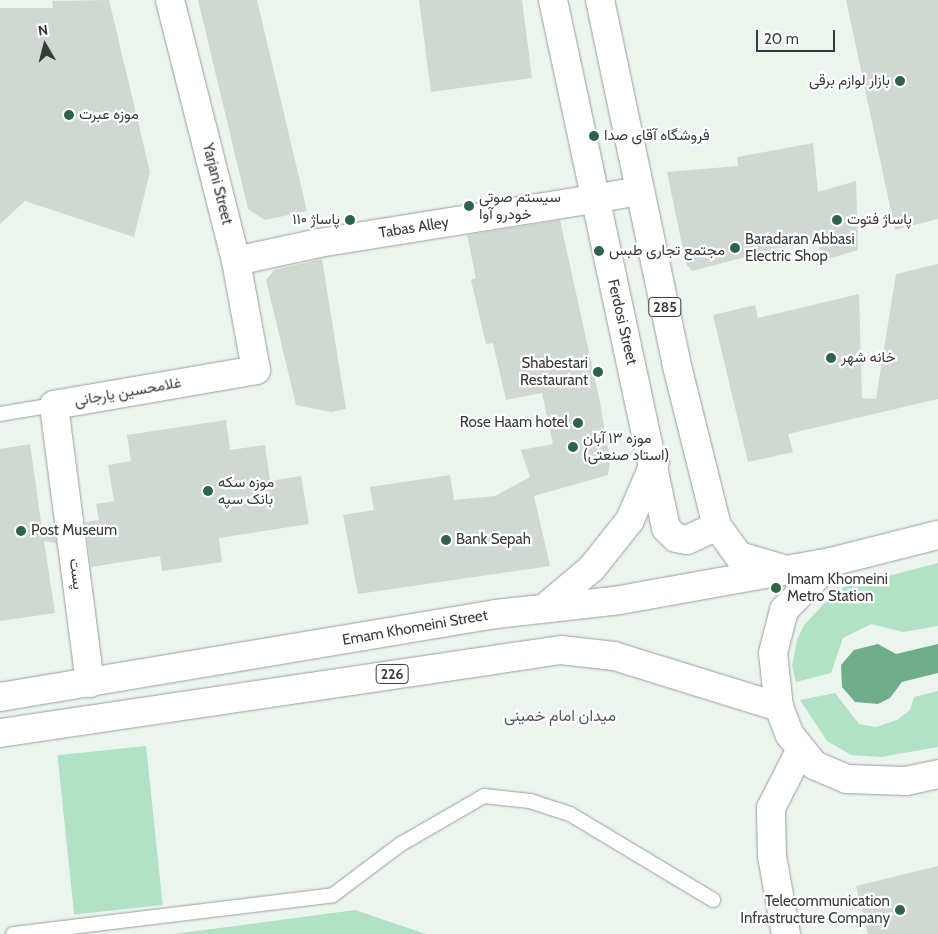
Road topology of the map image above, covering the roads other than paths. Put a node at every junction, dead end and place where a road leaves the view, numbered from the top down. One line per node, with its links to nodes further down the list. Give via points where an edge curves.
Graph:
1 (170, 0): 6 (main road, Yarjani Street)
2 (553, 0): 5 (main road, Ferdosi Street)
3 (600, 0): 4 (main road, 285)
4 (639, 191): 5 (main road, Tabas Alley); 10 (main road, 285)
5 (594, 199): 6 (main road, Tabas Alley, via 319,243); 9 (main road, Ferdosi Street)
6 (236, 261): 7 (main road, Yarjani Street, via 256,370)
7 (54, 405): 8 (lane, غلامحسین یارجانی); 15 (main road, پست)
8 (0, 414)
9 (655, 462): 10 (main road, Ferdosi Street, via 664,521 676,538 688,540); 14 (main road, via 630,520 592,568)
10 (717, 526): 13 (main road, 285, via 739,556)
11 (938, 535): 12 (main road)
12 (831, 562): 13 (main road, Emam Khomeini Street); 17 (main road, via 784,610 773,653)
13 (788, 570): 14 (main road, Emam Khomeini Street, via 620,600)
14 (546, 607): 15 (main road, Emam Khomeini Street)
15 (90, 683): 16 (main road, Emam Khomeini Street)
16 (0, 697)
17 (779, 707): 18 (main road, 226, via 614,656 561,650); 19 (main road)
18 (0, 732)
19 (801, 749): 20 (main road, via 814,764 847,779 906,782); 23 (main road, via 771,808 772,856)
20 (938, 774)
21 (713, 900): 22 (lane, via 570,814 530,800 484,796 401,844 333,895)
22 (13, 934)
23 (786, 934)

